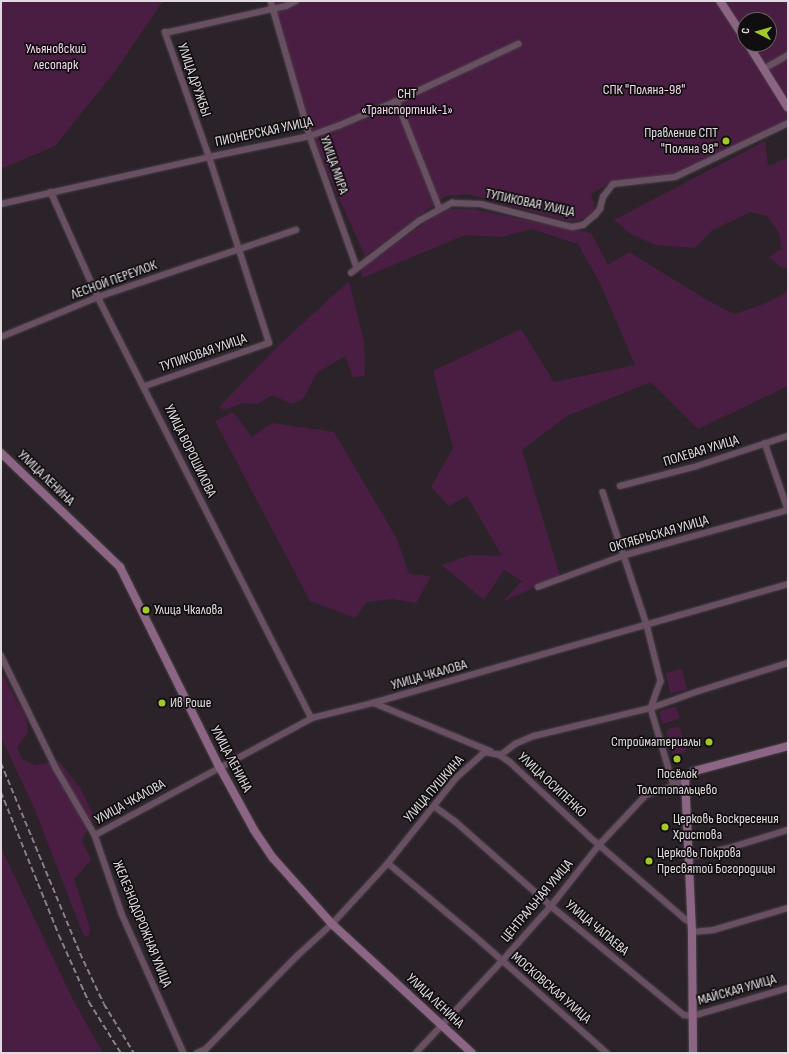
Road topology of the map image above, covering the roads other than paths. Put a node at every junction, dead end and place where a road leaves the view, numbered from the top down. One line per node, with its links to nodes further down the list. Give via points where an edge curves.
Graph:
1 (271, 1): 4 (street, УЛИЦА МИРА)
2 (296, 1): 4 (street)
3 (720, 1): 5 (street)
4 (273, 9): 13 (street, УЛИЦА МИРА); 14 (street, УЛИЦА ДРУЖБЫ, via 165,33)
5 (737, 27)
6 (518, 44): 10 (street, ПИОНЕРСКАЯ УЛИЦА)
7 (753, 52): 9 (street)
8 (788, 55): 9 (street)
9 (764, 69): 11 (street)
10 (397, 101): 13 (street, ПИОНЕРСКАЯ УЛИЦА); 17 (street)
11 (788, 108)
12 (788, 123): 17 (street, ТУПИКОВАЯ УЛИЦА, via 675,177 614,184 603,197 596,215 583,225 572,227 481,204 452,203)
13 (310, 136): 14 (street, ПИОНЕРСКАЯ УЛИЦА); 20 (street, УЛИЦА МИРА)
14 (209, 156): 15 (street, ПИОНЕРСКАЯ УЛИЦА); 19 (street, УЛИЦА ДРУЖБЫ)
15 (51, 192): 16 (street, ПИОНЕРСКАЯ УЛИЦА); 22 (street, УЛИЦА ВОРОШИЛОВА)
16 (1, 204)
17 (440, 209): 20 (street, ТУПИКОВАЯ УЛИЦА, via 419,221)
18 (296, 230): 19 (street, ЛЕСНОЙ ПЕРЕУЛОК)
19 (238, 250): 22 (street, ЛЕСНОЙ ПЕРЕУЛОК); 24 (street, УЛИЦА ДРУЖБЫ)
20 (357, 267): 21 (street, ТУПИКОВАЯ УЛИЦА)
21 (351, 273)
22 (98, 297): 23 (street, ЛЕСНОЙ ПЕРЕУЛОК); 25 (street, УЛИЦА ВОРОШИЛОВА)
23 (1, 337)
24 (269, 343): 25 (street, ТУПИКОВАЯ УЛИЦА)
25 (144, 386): 40 (street, УЛИЦА ВОРОШИЛОВА)
26 (788, 436): 27 (street, ПОЛЕВАЯ УЛИЦА)
27 (765, 443): 29 (street, ПОЛЕВАЯ УЛИЦА, via 694,467); 31 (street)
28 (1, 453): 43 (street, УЛИЦА ЛЕНИНА, via 120,567)
29 (620, 486)
30 (603, 492): 32 (street)
31 (788, 509): 32 (street, ОКТЯБРЬСКАЯ УЛИЦА)
32 (625, 555): 34 (street, ОКТЯБРЬСКАЯ УЛИЦА); 35 (street)
33 (788, 584): 35 (street, УЛИЦА ЧКАЛОВА)
34 (538, 587)
35 (647, 625): 38 (street, УЛИЦА ЧКАЛОВА); 39 (street, via 661,681)
36 (1, 655): 48 (street, ЖЕЛЕЗНОДОРОЖНАЯ УЛИЦА, via 56,768)
37 (788, 663): 39 (street, via 699,690)
38 (373, 703): 40 (street, УЛИЦА ЧКАЛОВА); 42 (street, УЛИЦА ОСИПЕНКО)
39 (651, 708): 42 (street, via 534,736 515,744); 45 (street)
40 (312, 718): 43 (street, УЛИЦА ЧКАЛОВА)
41 (788, 746): 44 (street, ЦЕНТРАЛЬНАЯ УЛИЦА, via 694,771)
42 (501, 755): 46 (street, УЛИЦА ПУШКИНА, via 485,752 480,755 459,774); 49 (street, УЛИЦА ОСИПЕНКО)
43 (219, 766): 48 (street, УЛИЦА ЧКАЛОВА); 55 (street, УЛИЦА ЛЕНИНА, via 262,843 283,871)
44 (685, 778): 45 (street, ЦЕНТРАЛЬНАЯ УЛИЦА); 50 (street)
45 (674, 786): 49 (street, ЦЕНТРАЛЬНАЯ УЛИЦА, via 646,795)
46 (434, 806): 51 (street, УЛИЦА ПУШКИНА); 52 (street, УЛИЦА ЧАПАЕВА, via 455,821)
47 (788, 830): 50 (street)
48 (95, 834): 61 (street, ЖЕЛЕЗНОДОРОЖНАЯ УЛИЦА, via 122,914)
49 (600, 844): 52 (street, ЦЕНТРАЛЬНАЯ УЛИЦА); 54 (street, УЛИЦА ОСИПЕНКО)
50 (690, 857): 54 (street)
51 (388, 863): 55 (street, УЛИЦА ПУШКИНА); 57 (street, МОСКОВСКАЯ УЛИЦА)
52 (551, 906): 57 (street, ЦЕНТРАЛЬНАЯ УЛИЦА); 59 (street, УЛИЦА ЧАПАЕВА, via 684,1015)
53 (788, 908): 56 (street, via 714,930)
54 (692, 923): 56 (street)
55 (332, 924): 60 (street, УЛИЦА ЛЕНИНА); 62 (street, УЛИЦА ПУШКИНА, via 206,1049)
56 (692, 932): 59 (street)
57 (502, 961): 60 (street, ЦЕНТРАЛЬНАЯ УЛИЦА); 65 (street, МОСКОВСКАЯ УЛИЦА)
58 (788, 988): 59 (street, МАЙСКАЯ УЛИЦА)
59 (693, 1016): 66 (street)
60 (442, 1026): 63 (street, ЦЕНТРАЛЬНАЯ УЛИЦА); 64 (street, УЛИЦА ЛЕНИНА)
61 (184, 1053)
62 (196, 1053)
63 (416, 1053)
64 (472, 1053)
65 (608, 1053)
66 (693, 1053)

